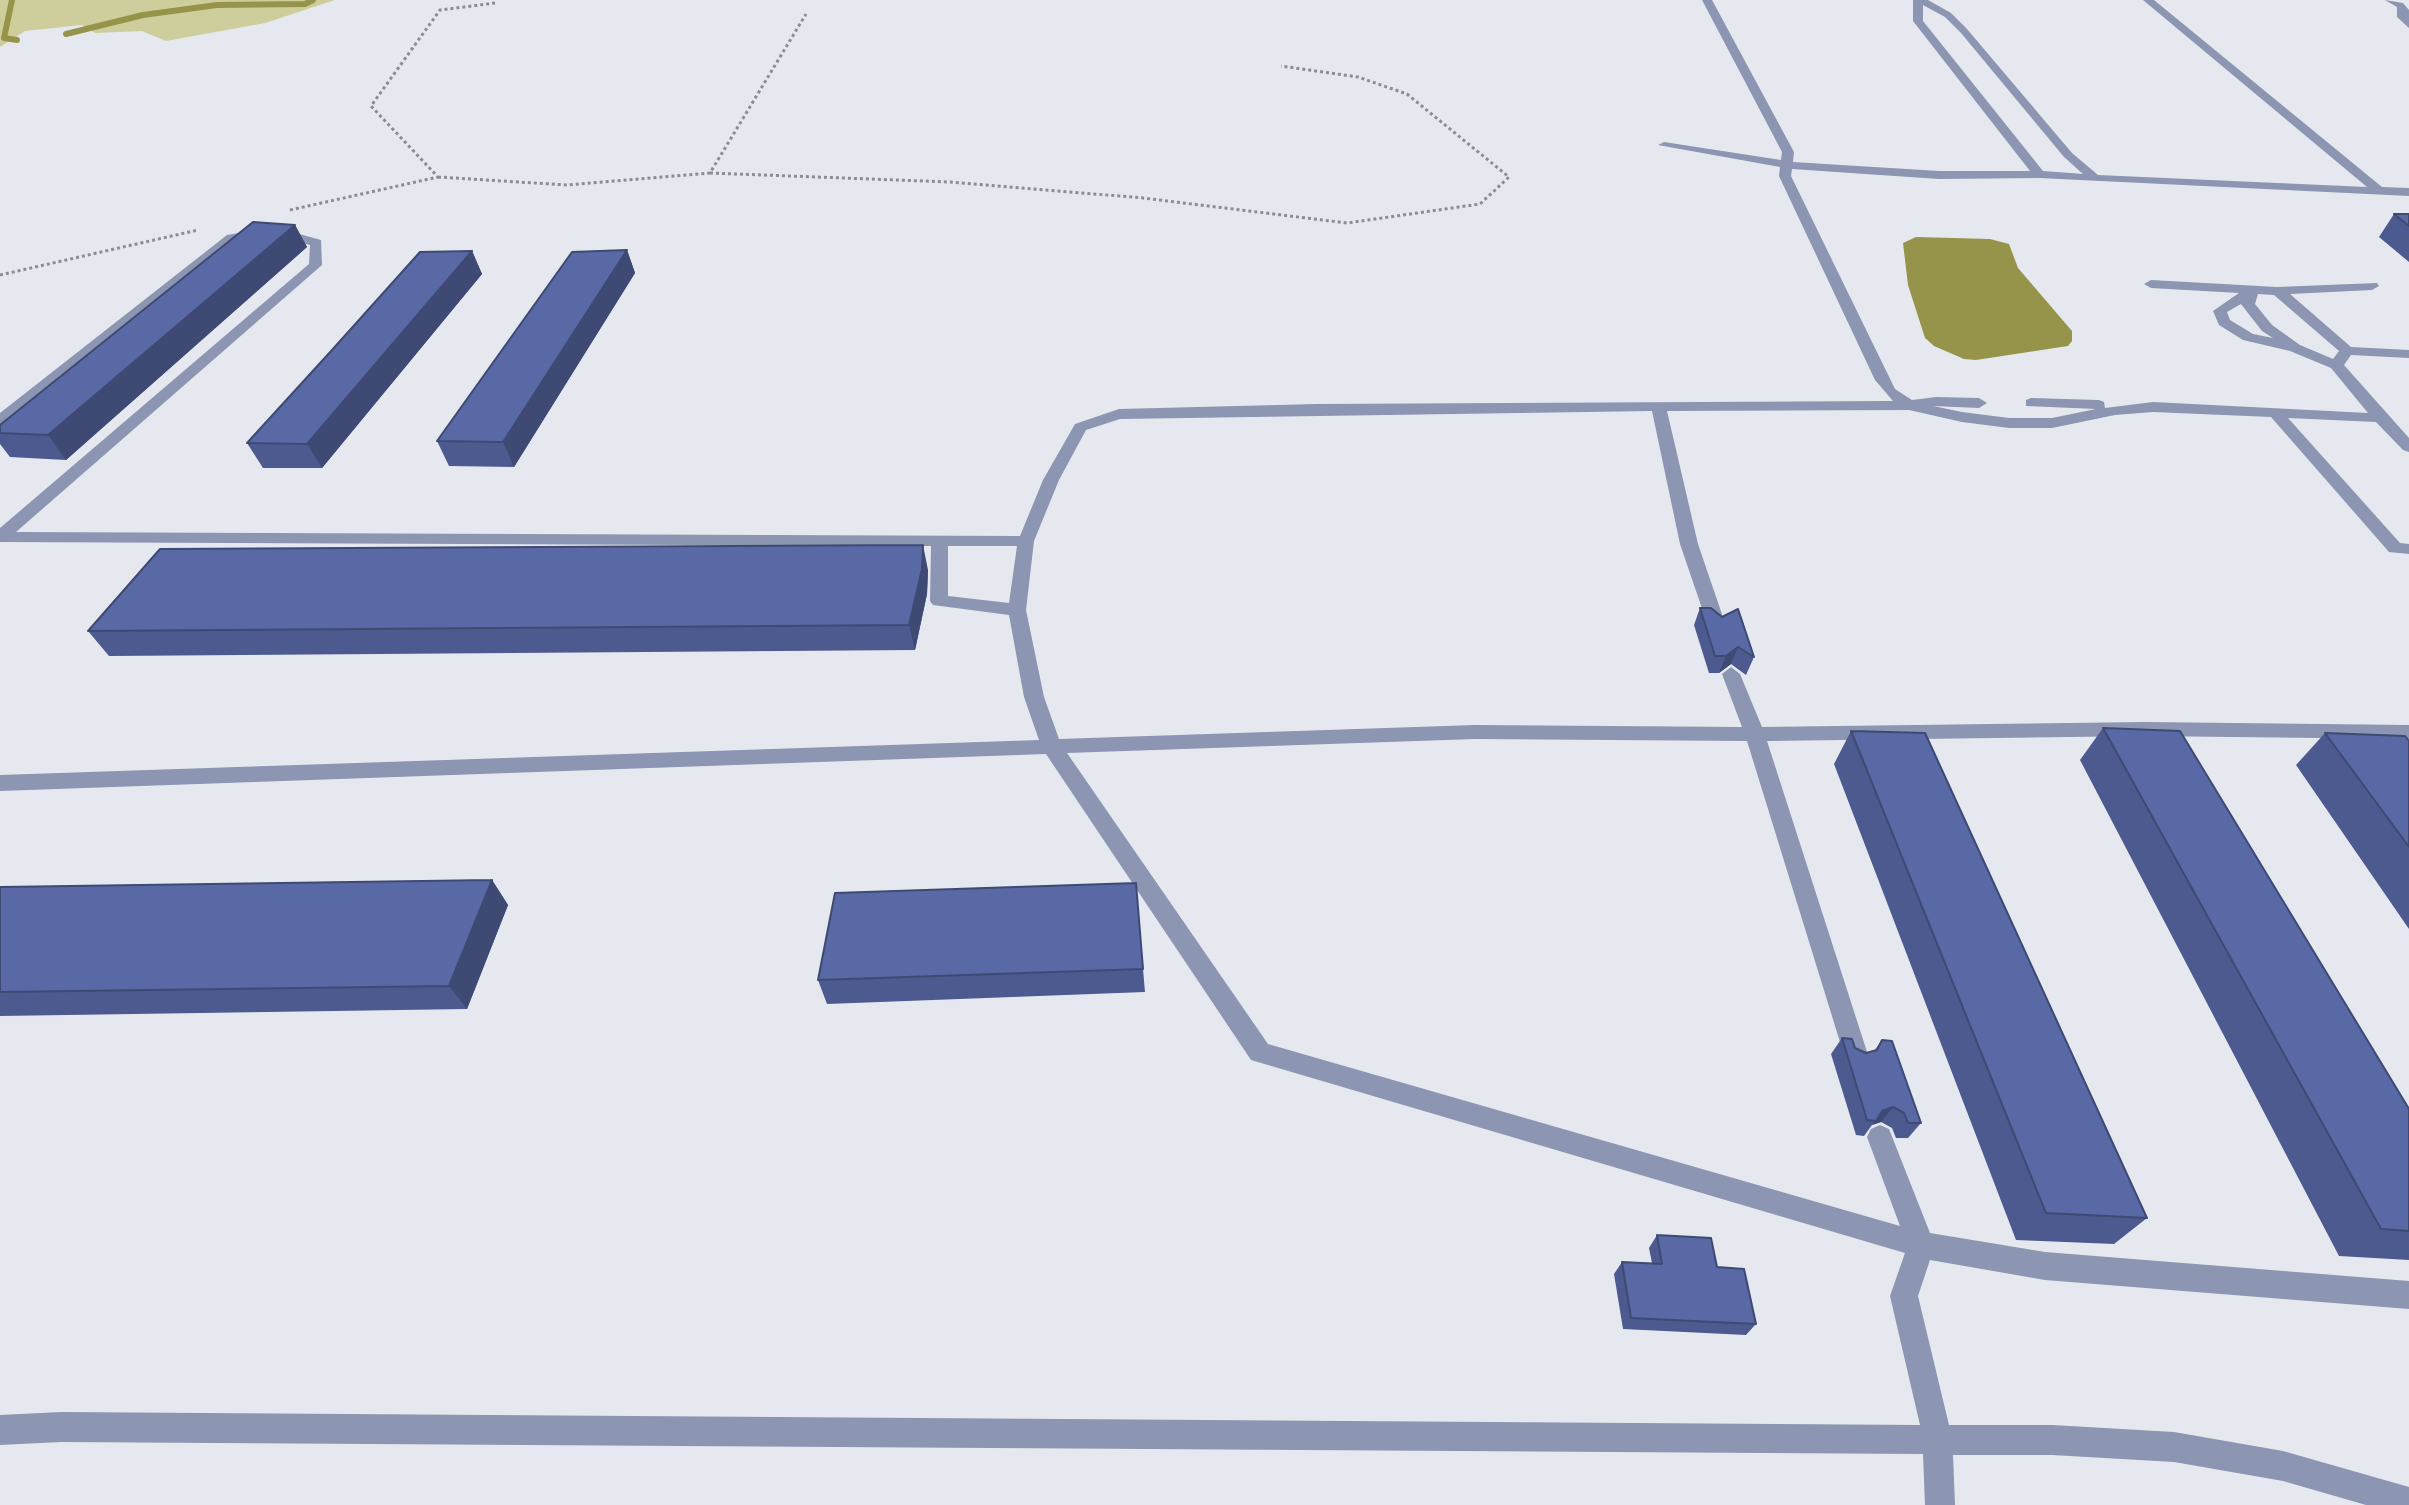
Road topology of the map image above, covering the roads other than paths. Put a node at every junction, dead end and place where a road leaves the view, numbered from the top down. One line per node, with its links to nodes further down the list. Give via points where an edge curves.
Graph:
1 (1707, 0): 8 (street, via 1788,152)
2 (1920, 0): 9 (street, via 1918,21); 10 (street, via 1964,31 2068,155)
3 (2148, 0): 11 (street)
4 (2390, 0): 5 (street)
5 (2406, 11): 6 (street, via 2402,17)
6 (2409, 25)
7 (1664, 145): 8 (street)
8 (1787, 165): 9 (street, via 1939,175); 23 (street, via 1785,176 1882,380)
9 (2039, 174): 10 (street)
10 (2095, 178): 11 (street)
11 (2379, 191): 12 (street)
12 (2409, 192)
13 (2151, 284): 15 (street)
14 (2372, 286): 16 (street)
15 (2253, 290): 16 (street); 17 (street, via 2248,304 2267,328); 17 (street, via 2220,311 2224,322 2248,337)
16 (2277, 291): 18 (street)
17 (2295, 348): 20 (street)
18 (2347, 351): 19 (street); 20 (street)
19 (2409, 354)
20 (2336, 365): 27 (street)
21 (1979, 403): 23 (street)
22 (2031, 403): 24 (street)
23 (1909, 405): 24 (street, via 2009,423 2052,423); 25 (street)
24 (2153, 407): 26 (street)
25 (1659, 409): 32 (street, via 1119,414 1080,427); 35 (street, via 1689,544)
26 (2275, 413): 27 (street); 33 (street, via 2395,548)
27 (2380, 418): 29 (street)
28 (0, 421): 30 (street, via 227,239 256,234 316,243 315,265)
29 (2409, 447)
30 (1, 537): 31 (street)
31 (940, 539): 32 (street); 34 (street, via 939,601)
32 (1026, 541): 34 (street)
33 (2409, 549)
34 (1017, 610): 39 (street, via 1034,697)
35 (1717, 626)
36 (1731, 674): 38 (street)
37 (2409, 732): 38 (street)
38 (1755, 734): 39 (street, via 1475,732); 41 (street)
39 (1052, 747): 40 (street); 43 (street, via 1260,1052)
40 (0, 783)
41 (1856, 1055)
42 (1880, 1137): 43 (street)
43 (1921, 1245): 44 (street, via 2045,1266); 46 (street, via 1904,1296)
44 (2409, 1295)
45 (0, 1430): 46 (street)
46 (1938, 1439): 47 (street, via 2174,1447 2283,1466); 48 (street)
47 (2409, 1502)
48 (1940, 1505)

